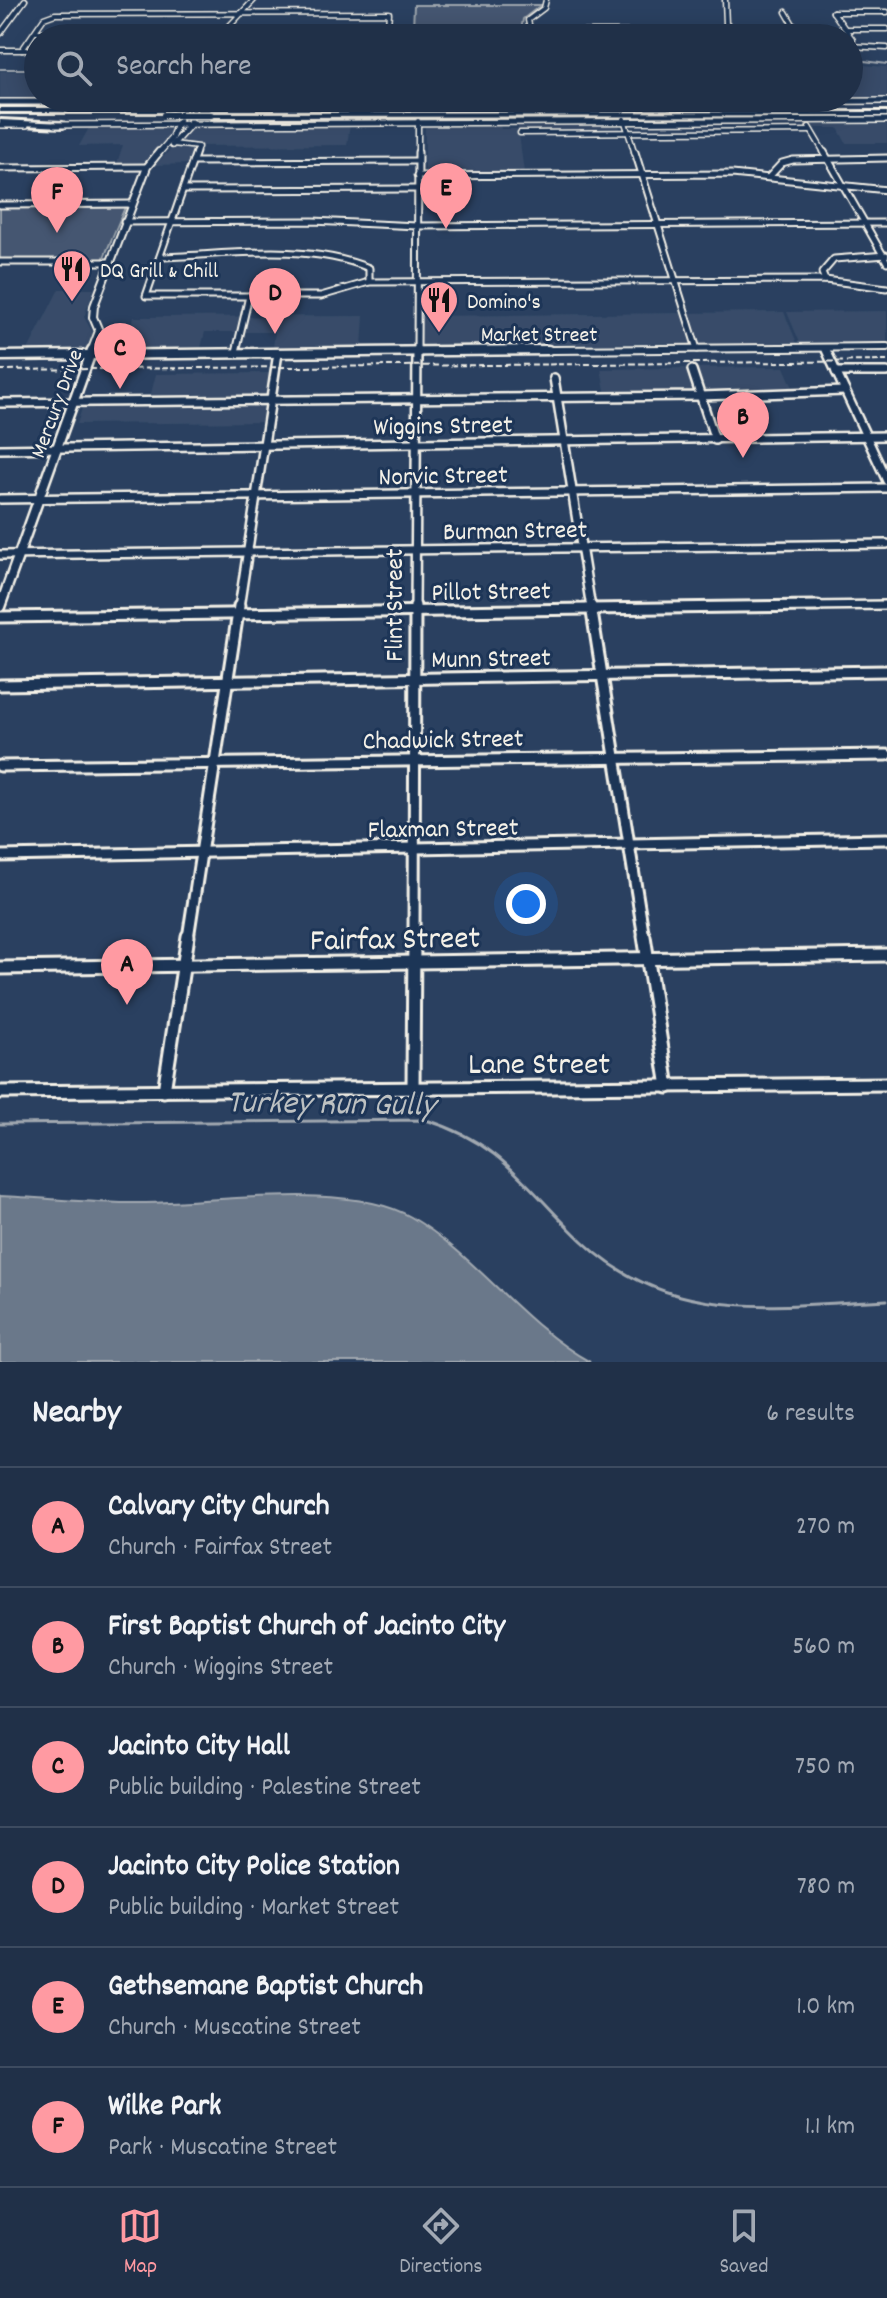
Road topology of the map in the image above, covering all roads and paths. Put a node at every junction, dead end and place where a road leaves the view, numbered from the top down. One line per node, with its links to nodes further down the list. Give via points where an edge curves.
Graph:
1 (25, 0): 18 (street)
2 (254, 0): 5 (street)
3 (546, 0): 12 (street)
4 (725, 0): 13 (street)
5 (246, 3): 8 (street)
6 (786, 12): 14 (street)
7 (887, 12): 15 (street, via 833,12)
8 (237, 14): 9 (street, via 51,15); 10 (street); 11 (street, via 389,13)
9 (43, 24)
10 (229, 24)
11 (388, 24)
12 (529, 24)
13 (729, 24)
14 (793, 24)
15 (842, 24)
16 (863, 29): 17 (street)
17 (887, 29)
18 (0, 34)
19 (24, 47): 23 (street)
20 (863, 47): 21 (street)
21 (887, 48)
22 (0, 50): 23 (street)
23 (22, 50)
24 (863, 101): 25 (main road)
25 (887, 101)
26 (0, 102): 27 (main road)
27 (24, 102)
28 (24, 110): 29 (highway)
29 (0, 111): 30 (highway)
30 (24, 111)
31 (863, 111): 32 (highway)
32 (887, 111)
33 (174, 112): 49 (main road)
34 (182, 112): 50 (main road, Mercury Drive)
35 (192, 112): 51 (main road, Mercury Drive)
36 (200, 112): 52 (main road, via 199,119)
37 (211, 112): 40 (highway)
38 (590, 112): 40 (highway)
39 (797, 112): 42 (highway)
40 (230, 115): 44 (highway)
41 (624, 119): 42 (main road); 45 (main road); 56 (street)
42 (680, 119): 43 (main road)
43 (805, 119): 46 (main road); 54 (street)
44 (499, 120): 45 (main road); 47 (main road)
45 (546, 120): 55 (street)
46 (887, 120)
47 (418, 121): 52 (main road); 61 (street, Flint Street)
48 (0, 123): 53 (highway)
49 (156, 124): 50 (main road); 53 (main road)
50 (178, 124): 51 (main road); 63 (main road, Mercury Drive)
51 (190, 124): 52 (main road); 58 (main road, Mercury Drive)
52 (206, 124)
53 (63, 125)
54 (811, 131): 56 (street); 59 (street)
55 (549, 132): 56 (street); 57 (street)
56 (628, 132): 65 (street)
57 (520, 133)
58 (173, 144): 62 (street, via 198,147); 63 (main road, Mercury Drive)
59 (827, 158): 60 (street); 67 (street, via 782,163); 70 (street)
60 (887, 158)
61 (417, 161): 62 (street); 66 (street, Flint Street)
62 (193, 162): 69 (street)
63 (147, 167): 64 (street); 72 (main road, Mercury Drive)
64 (0, 168)
65 (640, 175): 66 (street); 67 (street); 78 (street)
66 (417, 176): 68 (street, Flint Street)
67 (769, 177): 70 (street)
68 (416, 189): 69 (street); 79 (street, Flint Street)
69 (184, 190): 75 (street)
70 (845, 190): 71 (street); 76 (street)
71 (887, 190)
72 (132, 204): 73 (street); 74 (main road, Mercury Drive)
73 (0, 205)
74 (124, 222): 75 (street); 83 (main road, Mercury Drive)
75 (171, 222): 79 (street); 81 (street)
76 (863, 223): 77 (street); 78 (street); 80 (street)
77 (887, 223)
78 (657, 224): 79 (street); 86 (street)
79 (417, 226): 88 (street, Flint Street)
80 (885, 255): 84 (street); 85 (street, via 834,259 822,273)
81 (160, 257): 87 (street, via 329,256 369,268); 90 (street, via 146,296)
82 (0, 262): 83 (street)
83 (109, 262): 97 (main road, Mercury Drive, via 94,306 99,331)
84 (887, 262)
85 (825, 280): 86 (street); 89 (street)
86 (675, 281): 88 (street); 93 (street)
87 (369, 282): 88 (street); 90 (street, via 321,296)
88 (417, 284): 94 (street, Flint Street)
89 (887, 288)
90 (249, 296): 95 (street)
91 (887, 347): 92 (main road, Market Street)
92 (825, 348): 93 (main road, Market Street); 100 (street)
93 (697, 349): 94 (main road, Market Street)
94 (417, 351): 96 (main road, Market Street); 106 (street, Flint Street)
95 (236, 353): 96 (main road, Market Street); 97 (main road, Market Street)
96 (278, 353): 107 (street)
97 (91, 354): 98 (main road, Market Street); 109 (main road, Mercury Drive)
98 (0, 356)
99 (692, 370): 104 (street)
100 (836, 372): 101 (street); 103 (street)
101 (887, 372)
102 (554, 378): 105 (street)
103 (845, 391): 104 (street); 110 (street)
104 (701, 396): 105 (street); 112 (street)
105 (557, 398): 106 (street); 113 (street)
106 (416, 399): 107 (street); 114 (street, Flint Street)
107 (270, 401): 109 (street); 115 (street)
108 (0, 403): 109 (street)
109 (74, 403): 116 (main road, Mercury Drive)
110 (866, 436): 111 (street, Wiggins Street); 112 (street, Wiggins Street); 118 (street)
111 (887, 436)
112 (715, 440): 113 (street, Wiggins Street)
113 (564, 443): 114 (street, Wiggins Street); 120 (street)
114 (416, 444): 115 (street, Wiggins Street); 121 (street, Flint Street)
115 (263, 446): 116 (street, Wiggins Street); 122 (street)
116 (58, 448): 117 (street, Wiggins Street); 123 (main road, Mercury Drive)
117 (0, 449)
118 (887, 481)
119 (887, 488): 120 (street, Norvic Street)
120 (572, 492): 121 (street, Norvic Street); 126 (street)
121 (416, 494): 122 (street, Norvic Street); 127 (street, Flint Street)
122 (256, 496): 123 (street, Norvic Street); 128 (street)
123 (40, 498): 124 (street, Norvic Street); 129 (main road, Mercury Drive)
124 (0, 499)
125 (887, 544): 126 (street, Burman Street)
126 (581, 548): 127 (street, Burman Street); 133 (street)
127 (416, 550): 128 (street, Burman Street); 134 (street, Flint Street)
128 (247, 552): 129 (street, Burman Street); 135 (street)
129 (20, 554): 130 (street, Burman Street); 132 (main road, Mercury Drive)
130 (0, 555)
131 (887, 605): 133 (street, Pillot Street)
132 (0, 607)
133 (591, 609): 134 (street, Pillot Street); 138 (street)
134 (415, 611): 135 (street, Pillot Street); 139 (street, Flint Street)
135 (238, 613): 136 (street, Pillot Street); 140 (street)
136 (0, 617)
137 (887, 671): 138 (street, Munn Street)
138 (601, 675): 139 (street, Munn Street); 143 (street)
139 (415, 678): 140 (street, Munn Street); 144 (street, Flint Street)
140 (227, 681): 141 (street, Munn Street); 145 (street)
141 (0, 685)
142 (887, 755): 143 (street, Chadwick Street)
143 (615, 758): 144 (street, Chadwick Street); 148 (street)
144 (415, 761): 145 (street, Chadwick Street); 149 (street, Flint Street)
145 (214, 763): 146 (street, Chadwick Street); 150 (street)
146 (0, 766)
147 (887, 839): 148 (street, Flaxman Street)
148 (629, 847): 149 (street, Flaxman Street); 153 (street)
149 (414, 850): 150 (street, Flaxman Street); 154 (street, Flint Street)
150 (201, 853): 151 (street, Flaxman Street); 155 (street)
151 (0, 856)
152 (887, 955): 153 (street, Fairfax Street)
153 (647, 959): 154 (street, Fairfax Street); 158 (street)
154 (414, 962): 155 (street, Fairfax Street); 159 (street, Flint Street)
155 (183, 966): 156 (street, Fairfax Street); 160 (street)
156 (0, 968)
157 (887, 1084): 158 (street, Lane Street)
158 (668, 1087): 159 (street, Lane Street)
159 (413, 1089): 160 (street, Lane Street)
160 (164, 1091): 161 (street, Lane Street)
161 (0, 1092)

